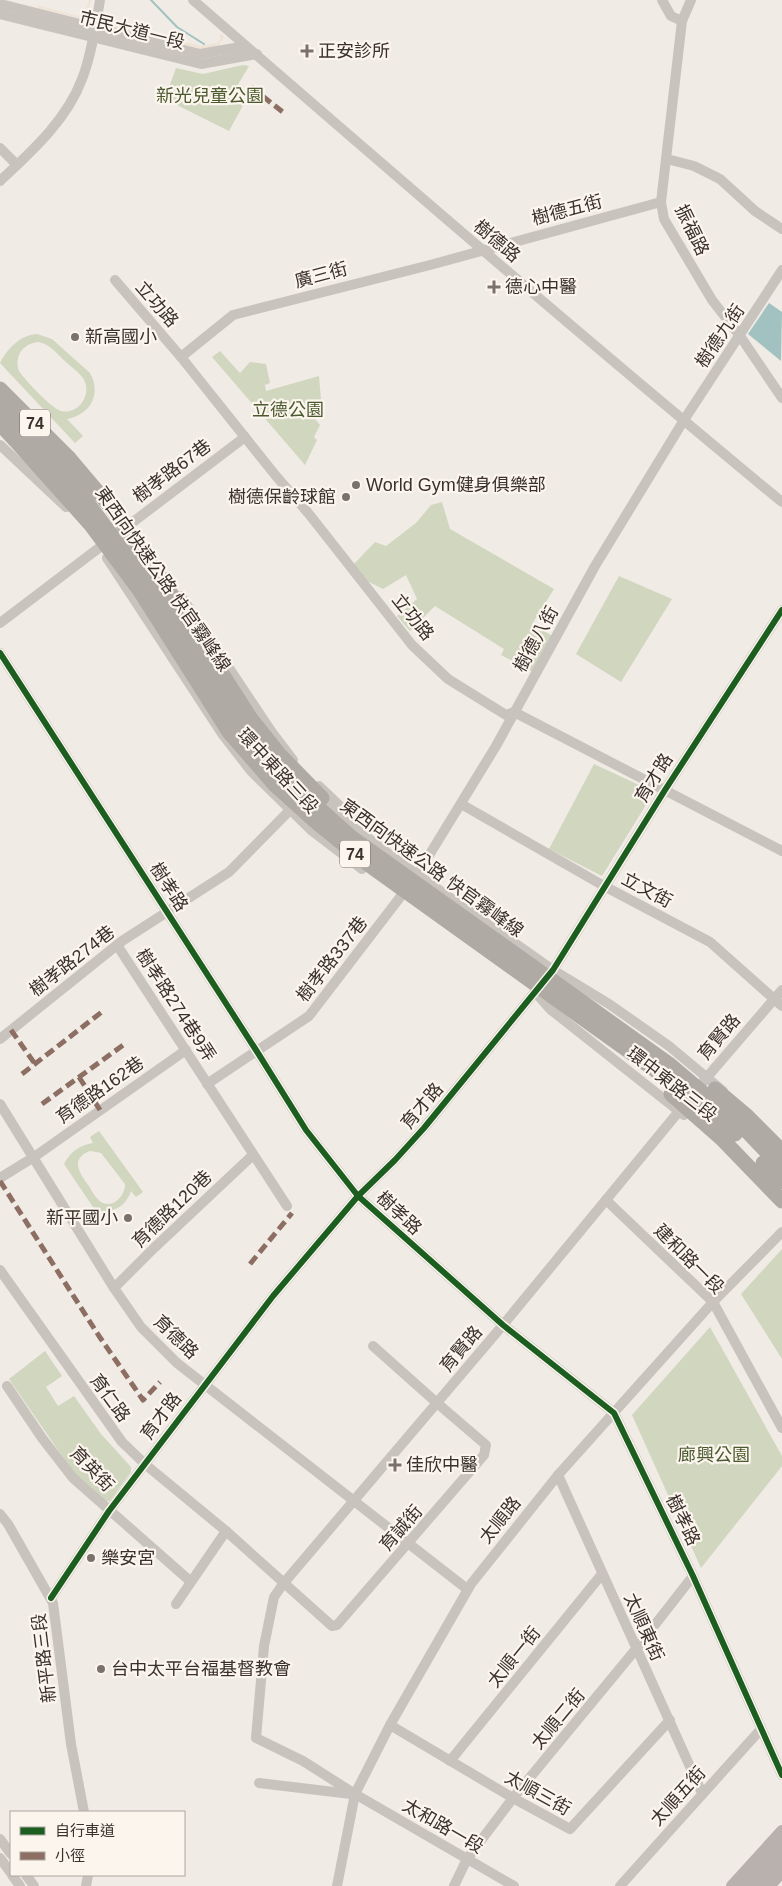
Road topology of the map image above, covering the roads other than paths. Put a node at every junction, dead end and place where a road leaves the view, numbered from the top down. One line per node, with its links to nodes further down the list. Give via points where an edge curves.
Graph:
1 (100, 0): 8 (street)
2 (193, 0): 9 (street, 樹德路)
3 (662, 0): 7 (street, via 672,16)
4 (691, 0): 7 (street, 振福路)
5 (0, 4): 8 (street, 市民大道一段)
6 (0, 14): 8 (street, 市民大道一段)
7 (682, 21): 12 (street, 振福路)
8 (94, 32): 9 (street, 市民大道一段, via 200,54); 10 (street, 市民大道一段, via 201,64); 13 (street, via 83,79 69,106)
9 (246, 46): 10 (street, 樹德路)
10 (257, 54): 17 (street, 樹德路)
11 (0, 148): 13 (street)
12 (667, 159): 15 (street, 振福路); 16 (street, via 694,166 720,179)
13 (17, 165): 14 (street)
14 (0, 181)
15 (661, 202): 17 (street, 樹德五街); 20 (street, 振福路, via 664,219 698,279)
16 (782, 229)
17 (481, 250): 21 (street, 廣三街, via 233,315); 27 (street, 樹德路)
18 (782, 270): 20 (street, 樹德九街)
19 (115, 280): 21 (street, 立功路)
20 (740, 336): 25 (street, 振福路); 27 (street, 樹德九街)
21 (181, 357): 30 (street, 立功路)
22 (0, 380): 34 (street, 環中東路三段, via 62,442)
23 (0, 389): 44 (highway, 74, bridge, via 69,458 118,517 251,719 279,754 324,800)
24 (0, 397): 35 (street, 環中東路三段, via 82,481)
25 (782, 398)
26 (0, 407): 44 (highway, 東西向快速公路 快官霧峰線 / 74, bridge, via 71,481 100,519 149,585 239,724 269,760)
27 (684, 420): 32 (street, 樹德路); 40 (street, 樹德八街, via 595,566)
28 (0, 424): 57 (highway, 東西向快速公路 快官霧峰線 / 74, bridge, via 91,525 140,591 228,732 275,785 369,865)
29 (0, 435): 33 (street, 環中東路三段)
30 (245, 437): 34 (street, 樹孝路67巷); 40 (street, 立功路, via 412,645 448,678 506,715)
31 (0, 445): 33 (street, 環中東路三段)
32 (782, 502)
33 (66, 507): 36 (street, 環中東路三段)
34 (130, 524): 35 (street, 樹孝路67巷); 46 (street, 環中東路三段, via 298,766)
35 (120, 531): 36 (street, 樹孝路67巷); 46 (street, 環中東路三段, via 274,754 307,789)
36 (100, 547): 38 (street, 樹孝路67巷); 43 (street, 環中東路三段, via 223,736 251,771)
37 (782, 610): 41 (street, 育才路)
38 (0, 623)
39 (0, 653): 50 (street, 樹孝路)
40 (514, 712): 41 (street, 立功路); 42 (street, 樹德八街)
41 (665, 790): 45 (street, 立功路); 48 (street, 育才路)
42 (460, 804): 47 (street, 樹德八街); 48 (street, 立文街)
43 (290, 810): 49 (street, 環中東路三段, via 311,830); 50 (street, 樹孝路274巷, via 229,872)
44 (351, 837): 57 (highway, 東西向快速公路 快官霧峰線 / 74, bridge)
45 (782, 852)
46 (398, 861): 47 (street, 環中東路三段)
47 (417, 875): 52 (street, 環中東路三段)
48 (604, 886): 52 (street, 育才路); 55 (street, 立文街, via 710,942)
49 (401, 896): 54 (street, 環中東路三段); 60 (street, 樹孝路337巷, via 309,1016)
50 (167, 912): 51 (street, 樹孝路274巷); 60 (street, 樹孝路)
51 (117, 945): 58 (street, 樹孝路274巷); 59 (street, 樹孝路274巷9弄)
52 (553, 970): 54 (street, 育才路); 61 (street, 環中東路三段, via 669,1046)
53 (782, 990): 55 (street, 育賢路)
54 (535, 992): 63 (street, 環中東路三段); 65 (street, 環中東路三段, via 550,1009); 75 (street, 育才路, via 424,1128)
55 (774, 999): 56 (street, 立文街); 61 (street, 育賢路)
56 (782, 1006)
57 (598, 1022): 67 (highway, bridge, via 654,1042 747,1116); 71 (highway, 東西向快速公路 快官霧峰線 / 74, bridge, via 669,1064 742,1126); 73 (highway, 東西向快速公路 快官霧峰線 / 74, bridge, via 705,1108); 77 (highway, bridge, via 721,1138)
58 (0, 1039)
59 (186, 1050): 62 (street, 樹孝路274巷9弄); 69 (street, 育德路162巷)
60 (256, 1050): 62 (street, 樹孝路337巷); 75 (street, 樹孝路, via 306,1130)
61 (705, 1080): 63 (street, 育賢路); 66 (street, 環中東路三段); 70 (street, 環中東路三段)
62 (207, 1084): 68 (street, 樹孝路274巷9弄)
63 (689, 1101): 65 (street, 育賢路); 74 (street, 環中東路三段, via 726,1133)
64 (0, 1104): 69 (street, 育德路)
65 (680, 1112): 76 (street, 育賢路); 79 (street, 環中東路三段, via 711,1136)
66 (782, 1147)
67 (782, 1151)
68 (253, 1155): 78 (street, 樹孝路274巷9弄); 82 (street, 育德路120巷)
69 (34, 1157): 72 (street, 育德路162巷); 82 (street, 育德路)
70 (782, 1158)
71 (782, 1168)
72 (0, 1178)
73 (782, 1182)
74 (782, 1192)
75 (358, 1196): 84 (street, 樹孝路); 86 (street, 育才路)
76 (606, 1200): 83 (street, 建和路一段); 84 (street, 育賢路)
77 (782, 1201)
78 (287, 1206)
79 (782, 1210)
80 (782, 1232): 83 (street, 太順路)
81 (0, 1270): 91 (street, 育仁路, via 122,1442)
82 (114, 1288): 86 (street, 育德路, via 141,1327 177,1363)
83 (713, 1302): 89 (street, 太順路); 90 (street, 建和路一段)
84 (503, 1325): 88 (street, 育賢路); 89 (street, 樹孝路)
85 (373, 1346): 88 (street)
86 (204, 1384): 91 (street, 育才路); 93 (street, 育德路)
87 (7, 1386): 94 (street, 育英街, via 73,1478)
88 (437, 1403): 93 (street, 育賢路); 97 (street, 育誠街, via 486,1445 484,1455)
89 (614, 1413): 92 (street, 太順路); 99 (street, 樹孝路)
90 (782, 1428)
91 (145, 1462): 94 (street, 育才路); 96 (street, 育仁路)
92 (558, 1475): 98 (street, 太順東街); 102 (street, 太順路)
93 (354, 1502): 97 (street, 育德路); 101 (street, 育賢路)
94 (109, 1511): 100 (street, 育英街); 103 (street, 育才路)
95 (0, 1514): 103 (street, 新平路三段)
96 (226, 1531): 100 (street); 101 (street, 育仁路)
97 (408, 1544): 101 (street, 育誠街, via 337,1625 332,1626); 102 (street, 育德路)
98 (602, 1574): 105 (street, 太順東街); 110 (street, 太順一街)
99 (693, 1576): 105 (street, 太順二街); 108 (street, 樹孝路)
100 (190, 1582): 104 (street)
101 (283, 1584): 109 (street, 育賢路, via 274,1598 264,1646)
102 (467, 1589): 107 (street, 太順路)
103 (51, 1598): 116 (street, 新平路三段)
104 (176, 1604)
105 (636, 1649): 106 (street, 太順東街); 115 (street, 太順二街)
106 (670, 1720): 113 (street, 太順東街); 115 (street, 太順三街, via 570,1829)
107 (390, 1725): 110 (street, 太順三街); 114 (street, 太順路)
108 (760, 1728): 111 (street, 樹孝路); 113 (street, 太順五街)
109 (256, 1738): 114 (street, 太和路一段, via 303,1761)
110 (450, 1761): 115 (street, 太順三街)
111 (782, 1775)
112 (259, 1783): 114 (street, 太和路一段)
113 (702, 1793): 129 (street, 太順五街)
114 (355, 1794): 122 (street, 太和路一段); 126 (street, 太順路)
115 (513, 1798): 122 (street, 太順二街)
116 (84, 1811)
117 (782, 1831): 130 (main road)
118 (0, 1839): 120 (street)
119 (782, 1845): 131 (main road)
120 (10, 1853)
121 (0, 1858): 124 (street)
122 (467, 1859): 127 (street, 太順二街); 128 (street, 太和路一段)
123 (782, 1860): 132 (main road)
124 (10, 1871)
125 (782, 1872): 133 (main road)
126 (338, 1886)
127 (454, 1886)
128 (514, 1886)
129 (620, 1886)
130 (732, 1886)
131 (744, 1886)
132 (757, 1886)
133 (769, 1886)

